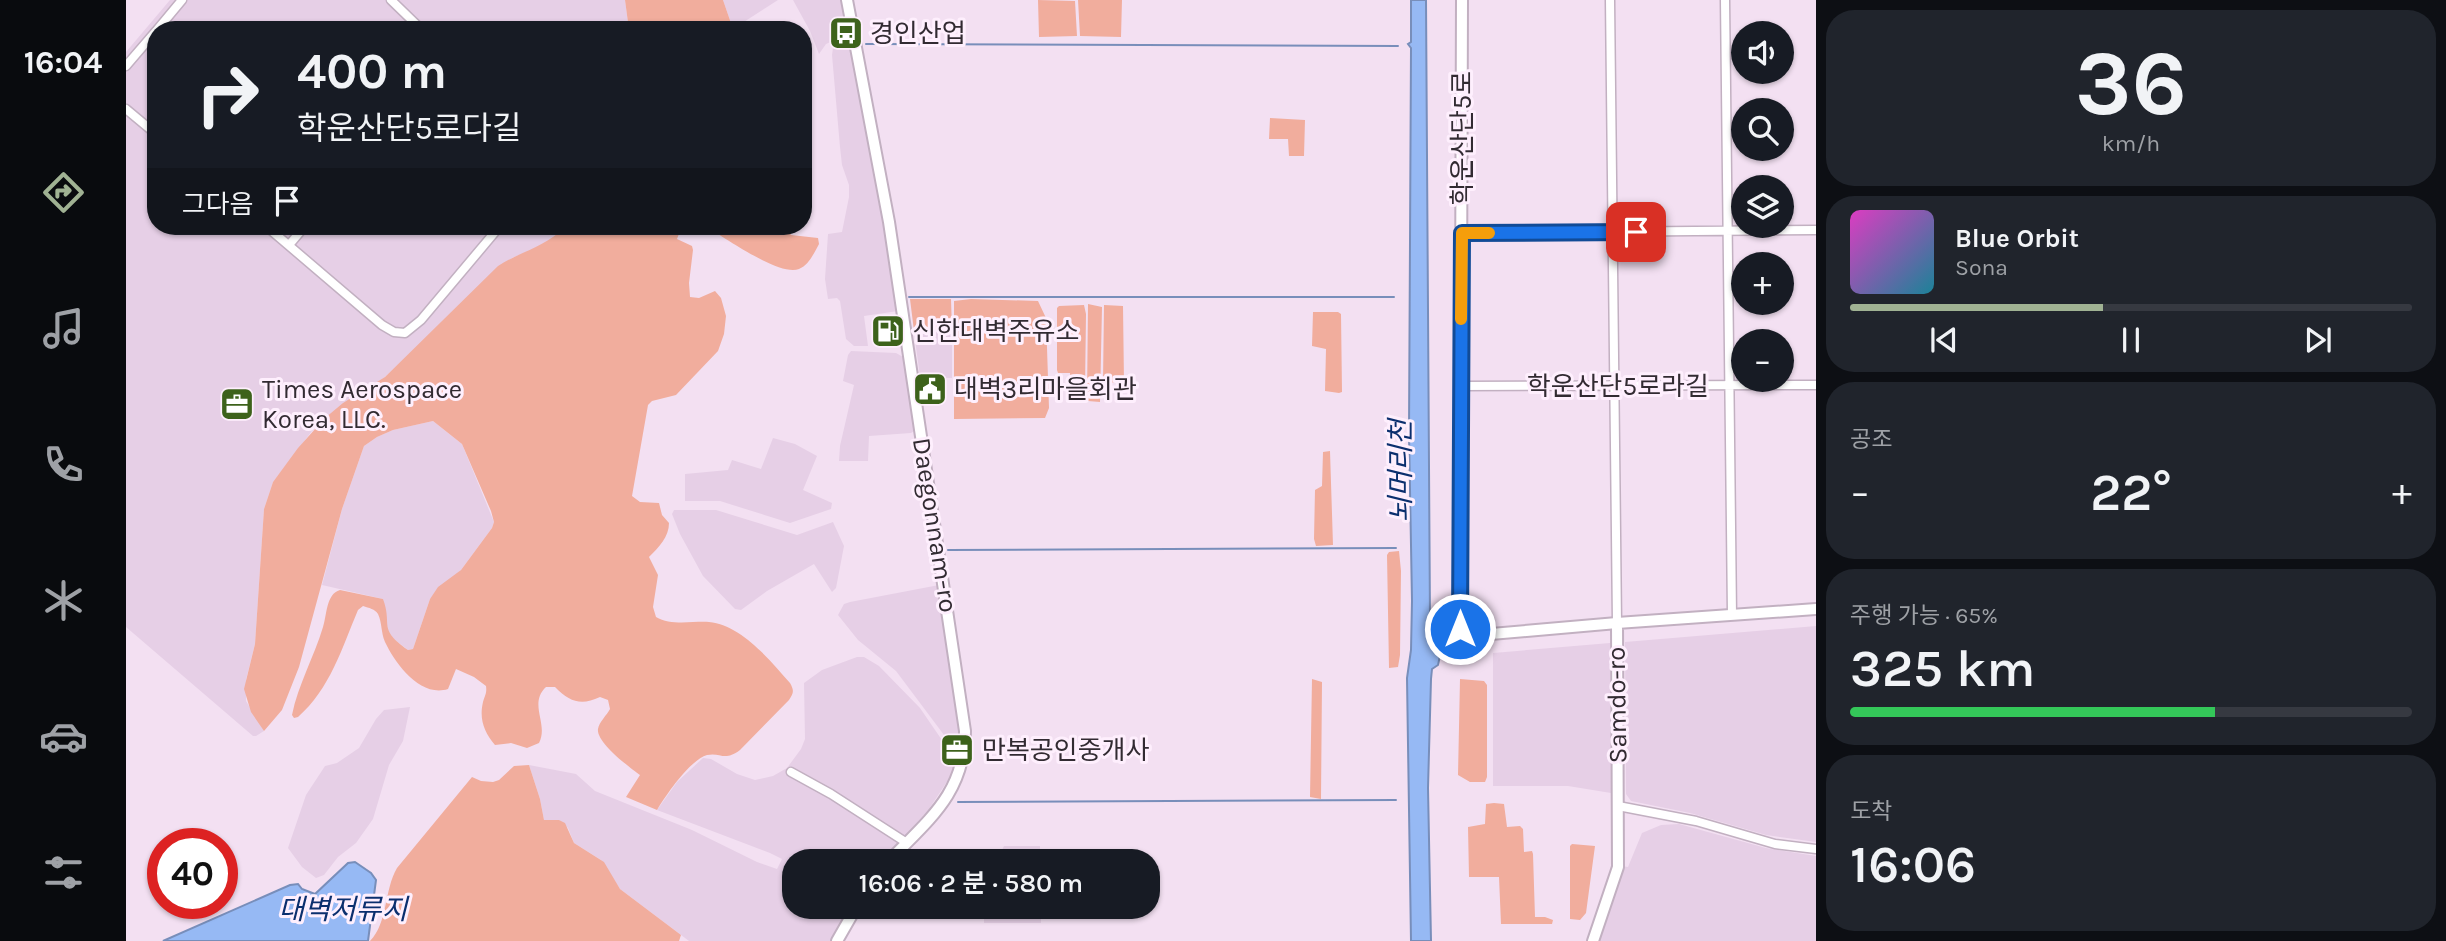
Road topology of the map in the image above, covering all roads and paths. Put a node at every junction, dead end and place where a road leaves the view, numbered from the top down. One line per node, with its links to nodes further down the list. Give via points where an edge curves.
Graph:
1 (182, 0): 7 (street)
2 (391, 0): 8 (street)
3 (847, 0): 30 (street, Daegonnam-ro, via 890,222 965,732 964,755 954,786)
4 (1462, 0): 16 (street, 학운산단5로)
5 (1611, 0): 15 (street)
6 (1725, 0): 14 (street)
7 (164, 21)
8 (413, 21)
9 (147, 40): 10 (street)
10 (126, 65)
11 (126, 109): 12 (street)
12 (147, 126)
13 (1816, 230): 14 (street)
14 (1727, 231): 15 (street); 22 (street)
15 (1614, 232): 16 (street); 21 (street)
16 (1462, 233): 24 (street, 학운산단5로)
17 (277, 235): 20 (street)
18 (297, 235): 20 (street)
19 (492, 235): 20 (street, via 405,333 382,325)
20 (289, 245)
21 (1615, 385): 22 (street, 학운산단5로라길); 24 (street, 학운산단5로라길); 27 (street)
22 (1730, 385): 23 (street, 학운산단5로라길); 26 (street)
23 (1816, 385)
24 (1461, 386): 27 (street, 학운산단5로, via 1460,629 1468,636)
25 (1816, 609): 26 (street, Samdo-ro)
26 (1732, 615): 27 (street, Samdo-ro)
27 (1616, 623): 29 (street, Samdo-ro)
28 (790, 772): 30 (street)
29 (1618, 806): 32 (street, via 1696,821 1775,844); 35 (street, Samdo-ro, via 1618,867)
30 (906, 843): 31 (street, Daegonnam-ro)
31 (900, 849)
32 (1816, 849)
33 (850, 919): 34 (street)
34 (837, 941)
35 (1594, 941)

